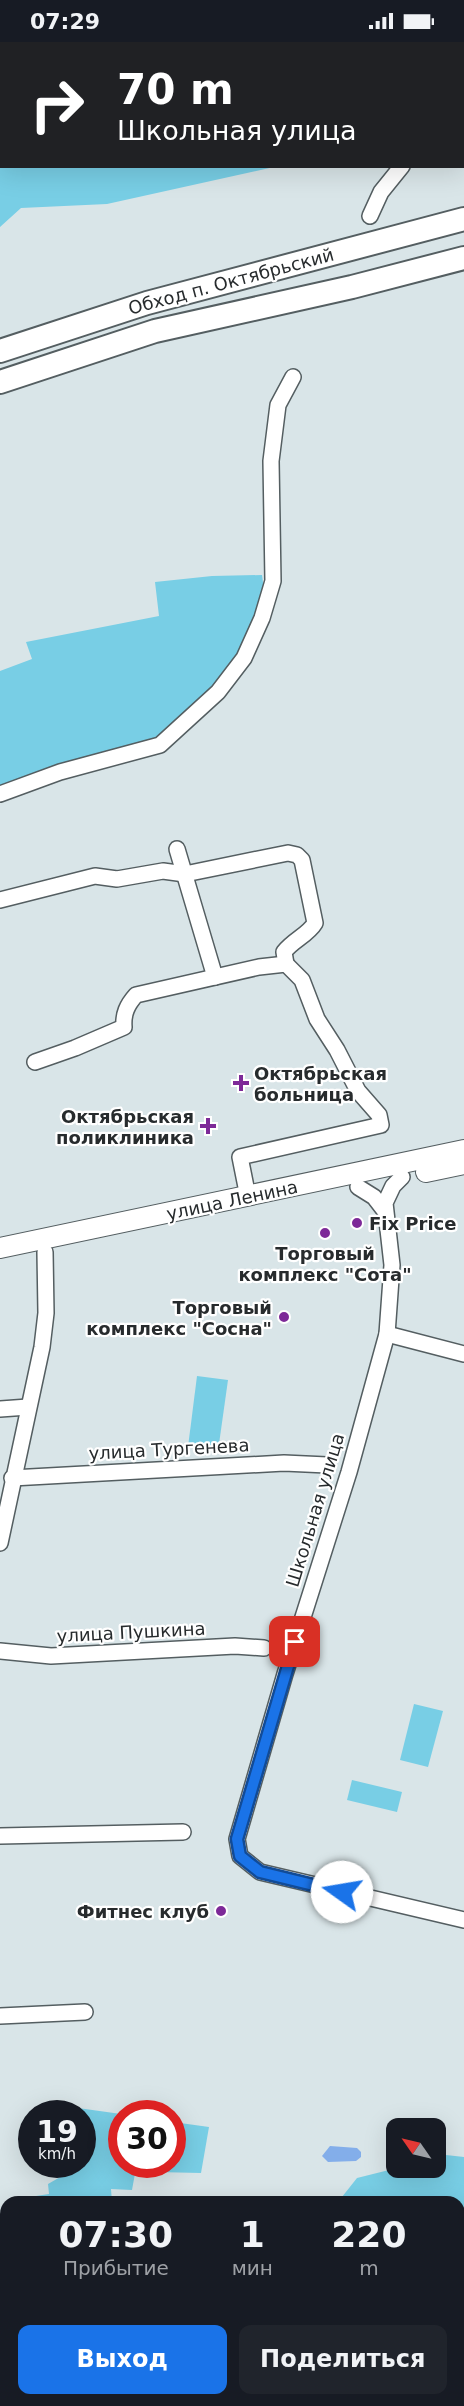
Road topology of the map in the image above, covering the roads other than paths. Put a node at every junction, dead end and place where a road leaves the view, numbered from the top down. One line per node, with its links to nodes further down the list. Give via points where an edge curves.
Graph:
1 (400, 168): 2 (street, via 381,192)
2 (370, 216)
3 (464, 219): 5 (highway, Обход п. Октябрьский, via 147,303)
4 (464, 258): 7 (highway, Обход п. Октябрьский, via 155,331)
5 (0, 351)
6 (293, 377): 8 (street, via 278,405 271,461 273,581 244,658 218,692 160,745 60,772)
7 (0, 382)
8 (0, 794)
9 (177, 849): 10 (street)
10 (185, 874): 11 (street, via 163,871 117,879 95,876); 12 (street, via 288,853 297,855 302,860 315,923 284,952); 13 (street)
11 (0, 900)
12 (286, 964): 13 (street); 19 (street, via 302,980 317,1019 358,1091 379,1115 381,1125 240,1157)
13 (215, 977): 14 (street, via 136,995 123,1017 124,1027)
14 (35, 1062)
15 (464, 1150): 19 (main road, улица Ленина)
16 (464, 1164): 17 (main road, улица Ленина)
17 (402, 1177): 18 (main road, улица Ленина); 20 (street, via 388,1194)
18 (358, 1187): 20 (street, via 374,1197); 22 (main road, улица Ленина)
19 (248, 1197): 21 (main road, улица Ленина)
20 (384, 1210): 24 (street, Школьная улица, via 392,1265)
21 (0, 1248)
22 (45, 1252): 23 (main road, улица Ленина); 26 (street, via 46,1313)
23 (0, 1261)
24 (387, 1334): 25 (street); 38 (street, Школьная улица, via 237,1839 240,1856 260,1872)
25 (464, 1354)
26 (28, 1407): 27 (street); 28 (street)
27 (0, 1409)
28 (17, 1458): 29 (street); 31 (street)
29 (0, 1459)
30 (327, 1465): 31 (street, улица Тургенева, via 285,1462)
31 (12, 1478): 32 (street)
32 (3, 1512): 33 (street)
33 (0, 1543)
34 (264, 1648): 35 (street, улица Пушкина, via 235,1646 51,1656)
35 (0, 1651)
36 (183, 1832): 37 (street)
37 (0, 1836)
38 (464, 1920)
39 (85, 2012): 40 (street)
40 (0, 2016)

